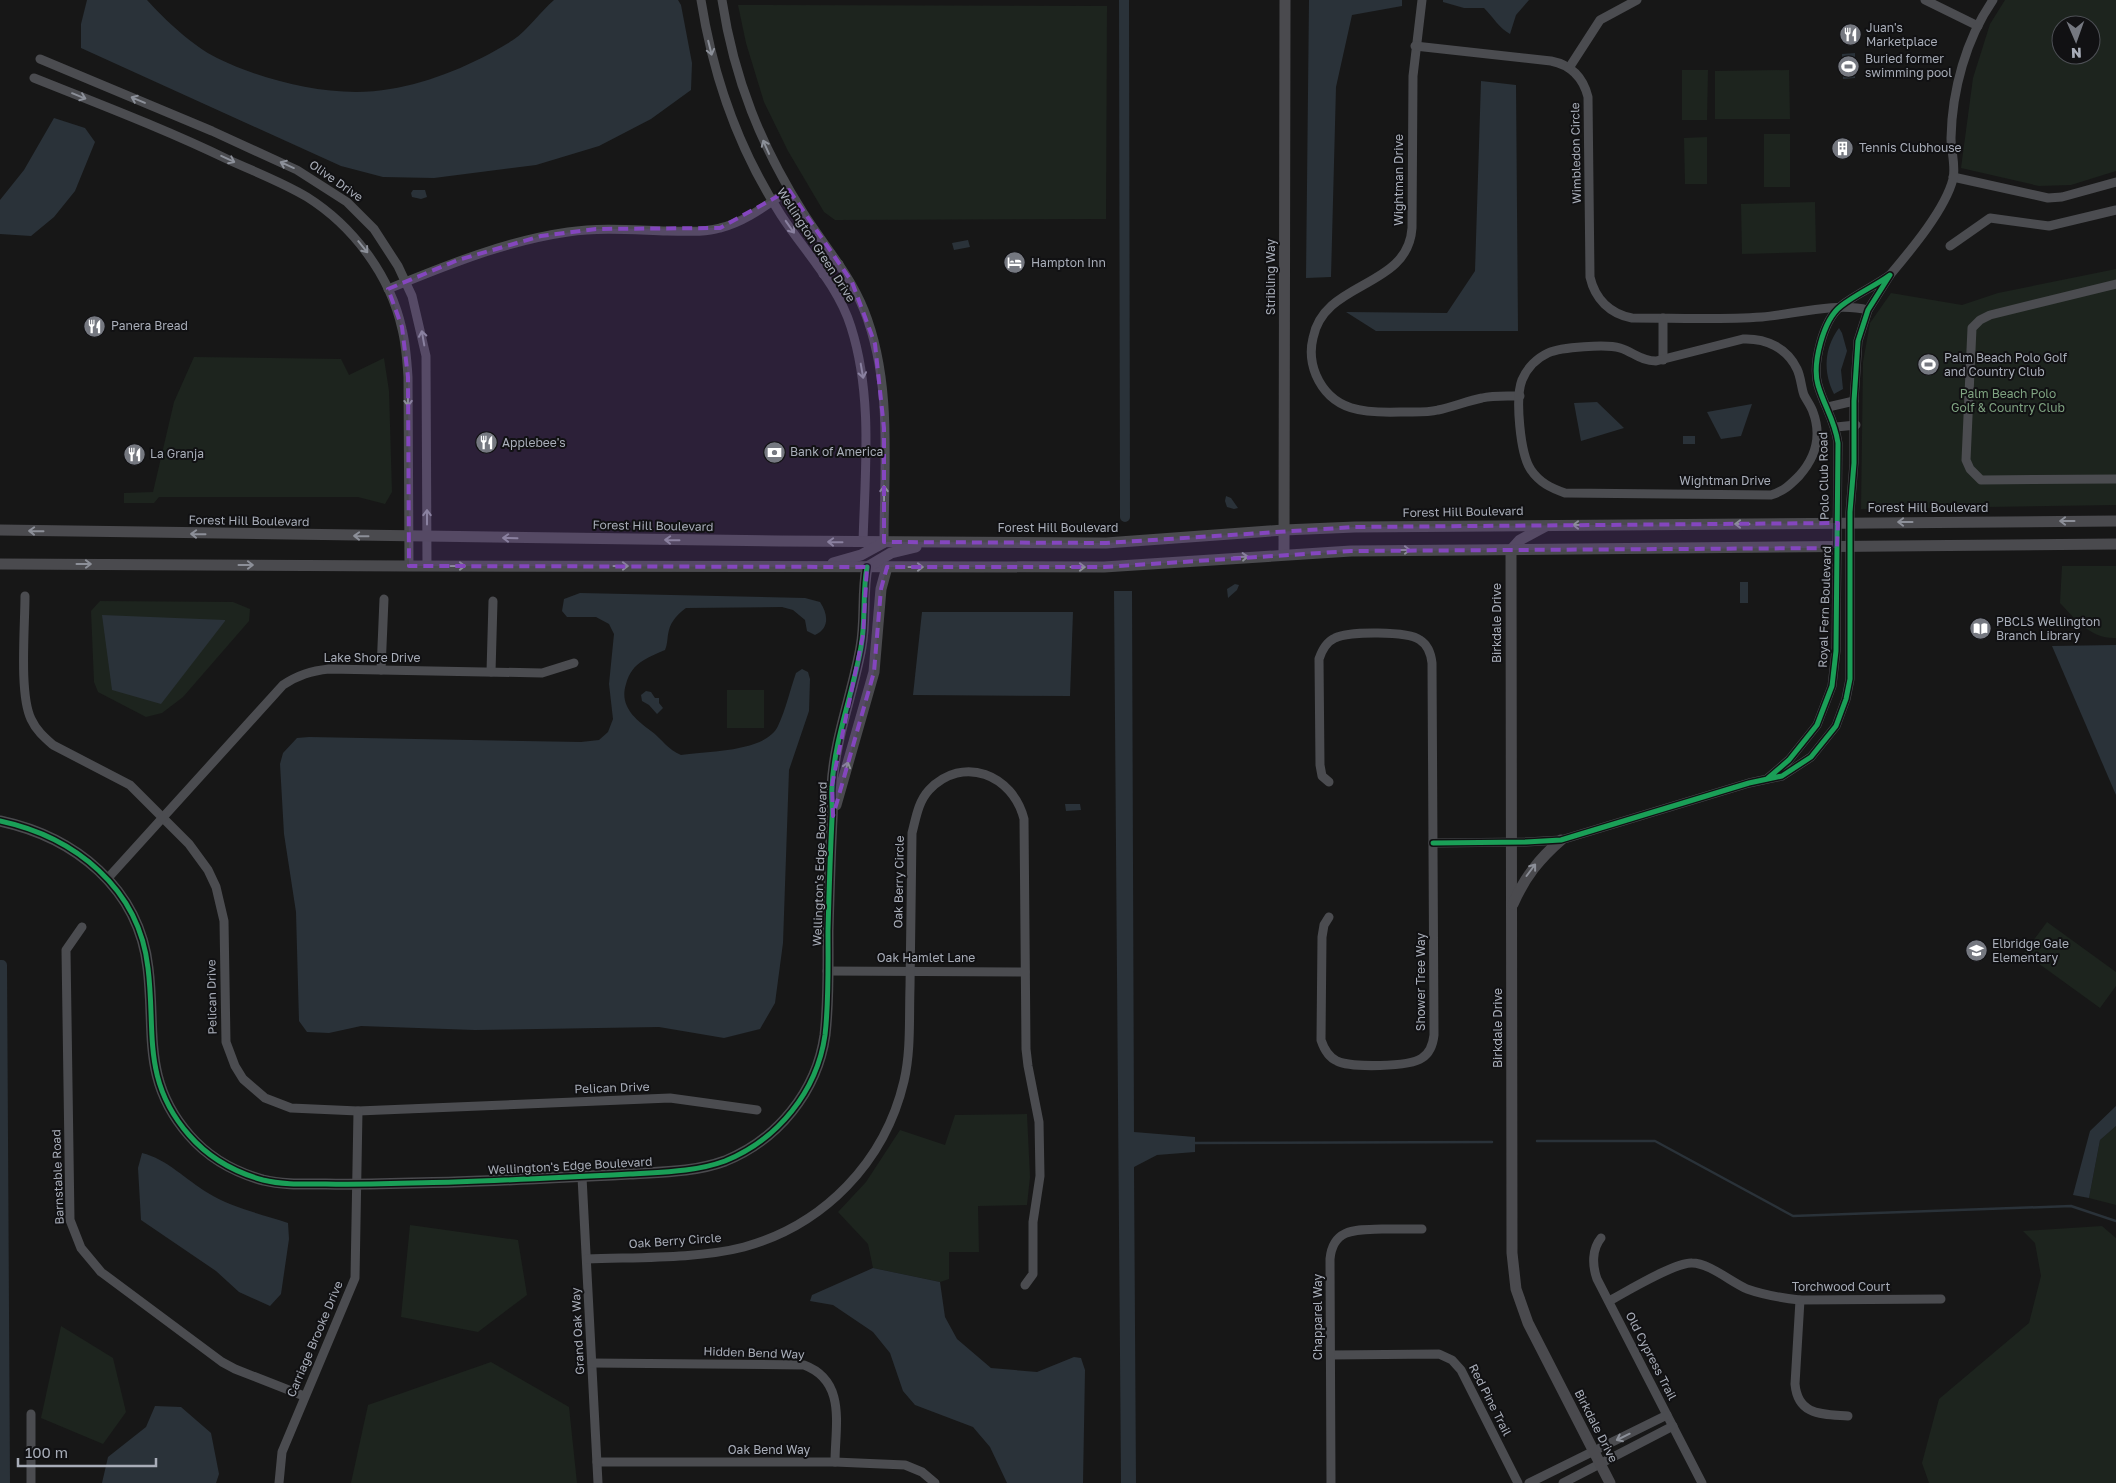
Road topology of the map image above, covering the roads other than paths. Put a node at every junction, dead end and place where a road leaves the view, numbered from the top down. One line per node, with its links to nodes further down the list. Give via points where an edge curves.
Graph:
1 (702, 0): 16 (street, Wellington Green Drive, one-way to 16, via 713,58 728,106 746,152)
2 (722, 0): 15 (street, Wellington Green Drive, one-way to 2, via 770,156 738,78 728,42)
3 (1285, 0): 39 (main road, Stribling Way)
4 (1422, 0): 9 (street, Wightman Drive)
5 (1637, 0): 11 (street, via 1600,20)
6 (1925, 0): 8 (street)
7 (1993, 0): 8 (street)
8 (1978, 26): 13 (street, via 1962,67 1954,105 1951,138)
9 (1415, 46): 11 (street, via 1551,61); 29 (street, Wightman Drive, via 1410,242 1392,268 1338,298 1323,314 1311,344 1313,366 1322,386 1332,396 1350,408 1364,412 1430,412 1482,398)
10 (40, 59): 22 (street, Olive Drive, one-way to 10, via 374,229 347,202 314,180 212,131)
11 (1569, 68): 27 (street, Wimbledon Circle, via 1580,77 1588,97 1590,277 1593,289 1604,305 1620,315)
12 (34, 78): 24 (street, one-way to 24, via 212,151 306,197 349,230 368,254)
13 (1953, 177): 14 (street, via 2048,198); 21 (street, Polo Club Road, via 1939,210)
14 (2116, 182)
15 (789, 190): 16 (street); 19 (street, Wellington Green Drive)
16 (773, 201): 20 (street, Wellington Green Drive, one-way to 20); 22 (street, via 720,228 682,231 596,229 541,236 458,260)
17 (2116, 210): 18 (street, via 2049,226 1990,218)
18 (1950, 246)
19 (839, 264): 20 (street); 43 (street, Wellington Green Drive, one-way to 19, via 881,375 864,311 852,282)
20 (823, 274): 42 (street, Wellington Green Drive, one-way to 42, via 851,326 864,382)
21 (1890, 275): 25 (street, Polo Club Road); 26 (street, Polo Club Road)
22 (406, 282): 24 (street); 41 (street, Olive Drive, one-way to 22, via 426,362 417,313)
23 (2116, 284): 34 (street, via 1990,315 1972,328 1966,460 1981,480)
24 (388, 289): 40 (street, one-way to 40, via 406,346)
25 (1839, 307): 26 (street, Wimbledon Circle); 27 (street, Wimbledon Circle, via 1759,317); 31 (street, Polo Club Road, via 1822,335 1816,360 1818,384)
26 (1868, 310): 30 (street, Polo Club Road, via 1858,340)
27 (1663, 318): 28 (street)
28 (1663, 360): 29 (street, Wightman Drive, via 1643,360 1611,346 1554,351 1532,364 1522,381); 29 (street, Wightman Drive, via 1750,339 1769,342 1789,357 1814,412 1817,433 1811,460 1794,482 1784,491 1771,495 1566,493 1541,481 1528,465 1521,446)
29 (1520, 396)
30 (1854, 401): 31 (street); 32 (street, Polo Club Road)
31 (1828, 407): 33 (street, Polo Club Road)
32 (1856, 425): 33 (street); 37 (street, Polo Club Road)
33 (1836, 427): 37 (street, Polo Club Road)
34 (2116, 479)
35 (2116, 521): 37 (main road, Forest Hill Boulevard, one-way to 37)
36 (1548, 525): 37 (main road, Forest Hill Boulevard, one-way to 36); 39 (main road, Forest Hill Boulevard); 48 (main road, via 1520,540)
37 (1844, 528): 46 (street, Royal Fern Boulevard); 47 (street, Royal Fern Boulevard)
38 (0, 530): 40 (main road, Forest Hill Boulevard, one-way to 38)
39 (1284, 530): 44 (main road, Forest Hill Boulevard, via 1106,543); 49 (main road, Stribling Way)
40 (410, 537): 41 (main road, Forest Hill Boulevard); 51 (street)
41 (426, 537): 42 (main road, Forest Hill Boulevard, one-way to 41); 52 (street, Olive Drive)
42 (863, 542): 43 (main road, Forest Hill Boulevard)
43 (884, 542): 44 (main road, Forest Hill Boulevard); 53 (main road, via 861,554)
44 (938, 542): 54 (main road, via 891,553)
45 (2116, 544): 47 (main road)
46 (1837, 548): 47 (main road); 48 (main road); 62 (street, Royal Fern Boulevard, via 1836,651 1832,686 1817,725 1789,760)
47 (1851, 548): 62 (street, Royal Fern Boulevard, via 1851,662 1846,699 1836,726 1812,757 1782,776)
48 (1511, 550): 49 (main road, one-way to 48, via 1351,550); 69 (main road, Birkdale Drive)
49 (1284, 554): 55 (main road, one-way to 49, via 1104,567)
50 (0, 564): 51 (main road, one-way to 51)
51 (410, 566): 52 (main road)
52 (426, 566): 53 (main road, one-way to 53)
53 (822, 566): 54 (main road)
54 (867, 567): 55 (main road); 64 (main road, Wellington's Edge Boulevard, via 863,586 863,635 832,785)
55 (887, 567): 64 (main road, Wellington's Edge Boulevard, one-way to 55, via 874,672 881,589)
56 (25, 596): 65 (street, Pelican Drive, via 24,695 31,719 53,745 130,785)
57 (384, 599): 60 (street)
58 (493, 602): 61 (street)
59 (574, 664): 61 (street, Lake Shore Drive, via 542,673)
60 (381, 670): 61 (street, Lake Shore Drive); 65 (street, Lake Shore Drive, via 318,670 283,685)
61 (491, 672)
62 (1767, 779): 67 (street, Royal Fern Boulevard)
63 (1329, 782): 68 (street, Shower Tree Way, via 1322,776 1320,765 1319,659 1325,646 1348,634 1407,634 1420,639 1432,663)
64 (833, 816): 75 (main road, Wellington's Edge Boulevard)
65 (163, 819): 70 (street, Lake Shore Drive); 78 (street, Pelican Drive, via 199,856 216,887 224,921 226,1042 239,1072 253,1089 290,1108)
66 (0, 822): 70 (main road, Wellington's Edge Boulevard, via 25,827 64,844 94,864)
67 (1562, 840): 69 (street, Royal Fern Boulevard); 71 (main road, one-way to 67, via 1526,876)
68 (1433, 843): 69 (street); 72 (street, Shower Tree Way, via 1434,1035 1431,1048 1422,1058 1410,1064 1350,1064 1337,1061 1327,1053 1321,1040 1322,937)
69 (1510, 843): 71 (main road, Birkdale Drive)
70 (108, 878): 80 (main road, Wellington's Edge Boulevard, via 127,904 140,931 149,970 154,1066 169,1107 188,1134 215,1158 257,1178 283,1184)
71 (1512, 908): 95 (main road, Birkdale Drive, via 1512,1253 1516,1289 1528,1323)
72 (1329, 917)
73 (82, 927): 90 (street, Barnstable Road, via 66,950 70,1220 81,1248 101,1272 222,1362)
74 (910, 970): 75 (street, Oak Hamlet Lane); 76 (street, Oak Hamlet Lane); 76 (street, Oak Berry Circle, via 912,833 918,810 925,795 938,782 967,772 980,773 1001,782 1021,808 1024,819); 83 (street, Oak Berry Circle, via 908,1057 896,1106 876,1149 856,1178 839,1194 805,1221 744,1247 701,1254)
75 (828, 971): 79 (main road, Wellington's Edge Boulevard, via 820,1058 804,1094 768,1136 737,1155 704,1167)
76 (1025, 972): 84 (street, Oak Berry Circle, via 1026,1049 1039,1122 1040,1176 1033,1222 1033,1274)
77 (757, 1110): 78 (street, Pelican Drive, via 670,1098)
78 (358, 1111): 80 (street, Carriage Brooke Drive)
79 (582, 1177): 80 (main road, Wellington's Edge Boulevard); 83 (street, Grand Oak Way)
80 (358, 1185): 90 (street, Carriage Brooke Drive, via 355,1278)
81 (1422, 1229): 88 (street, Chapparel Way, via 1354,1230 1337,1240 1330,1259)
82 (1601, 1238): 87 (street, Old Cypress Trail, via 1595,1249 1594,1272)
83 (586, 1259): 89 (street, Grand Oak Way)
84 (1025, 1285)
85 (1941, 1299): 86 (street, Torchwood Court)
86 (1800, 1300): 87 (street, Torchwood Court, via 1766,1295 1691,1263 1677,1266); 93 (street, via 1795,1384 1798,1397 1812,1412)
87 (1608, 1302): 92 (street, Old Cypress Trail)
88 (1331, 1355): 103 (street, Chapparel Way); 104 (street, Red Pine Trail, via 1439,1354 1452,1360 1461,1370)
89 (592, 1363): 96 (street, Grand Oak Way); 97 (street, Hidden Bend Way, via 804,1365 814,1369 828,1381 835,1398)
90 (304, 1396): 100 (street, Carriage Brooke Drive, via 282,1452)
91 (30, 1414): 99 (street)
92 (1667, 1415): 94 (street, Old Cypress Trail); 95 (street, one-way to 95)
93 (1848, 1416)
94 (1673, 1426): 98 (street); 108 (street, Old Cypress Trail)
95 (1594, 1451): 98 (main road, Birkdale Drive); 105 (street)
96 (597, 1462): 97 (street, Oak Bend Way); 101 (street, Grand Oak Way)
97 (835, 1462): 102 (street, Oak Bend Way, via 905,1466 922,1472)
98 (1600, 1463): 106 (street); 107 (main road, Birkdale Drive)
99 (31, 1483)
100 (279, 1483)
101 (598, 1483)
102 (935, 1483)
103 (1331, 1483)
104 (1518, 1483)
105 (1529, 1483)
106 (1563, 1483)
107 (1610, 1483)
108 (1702, 1483)

